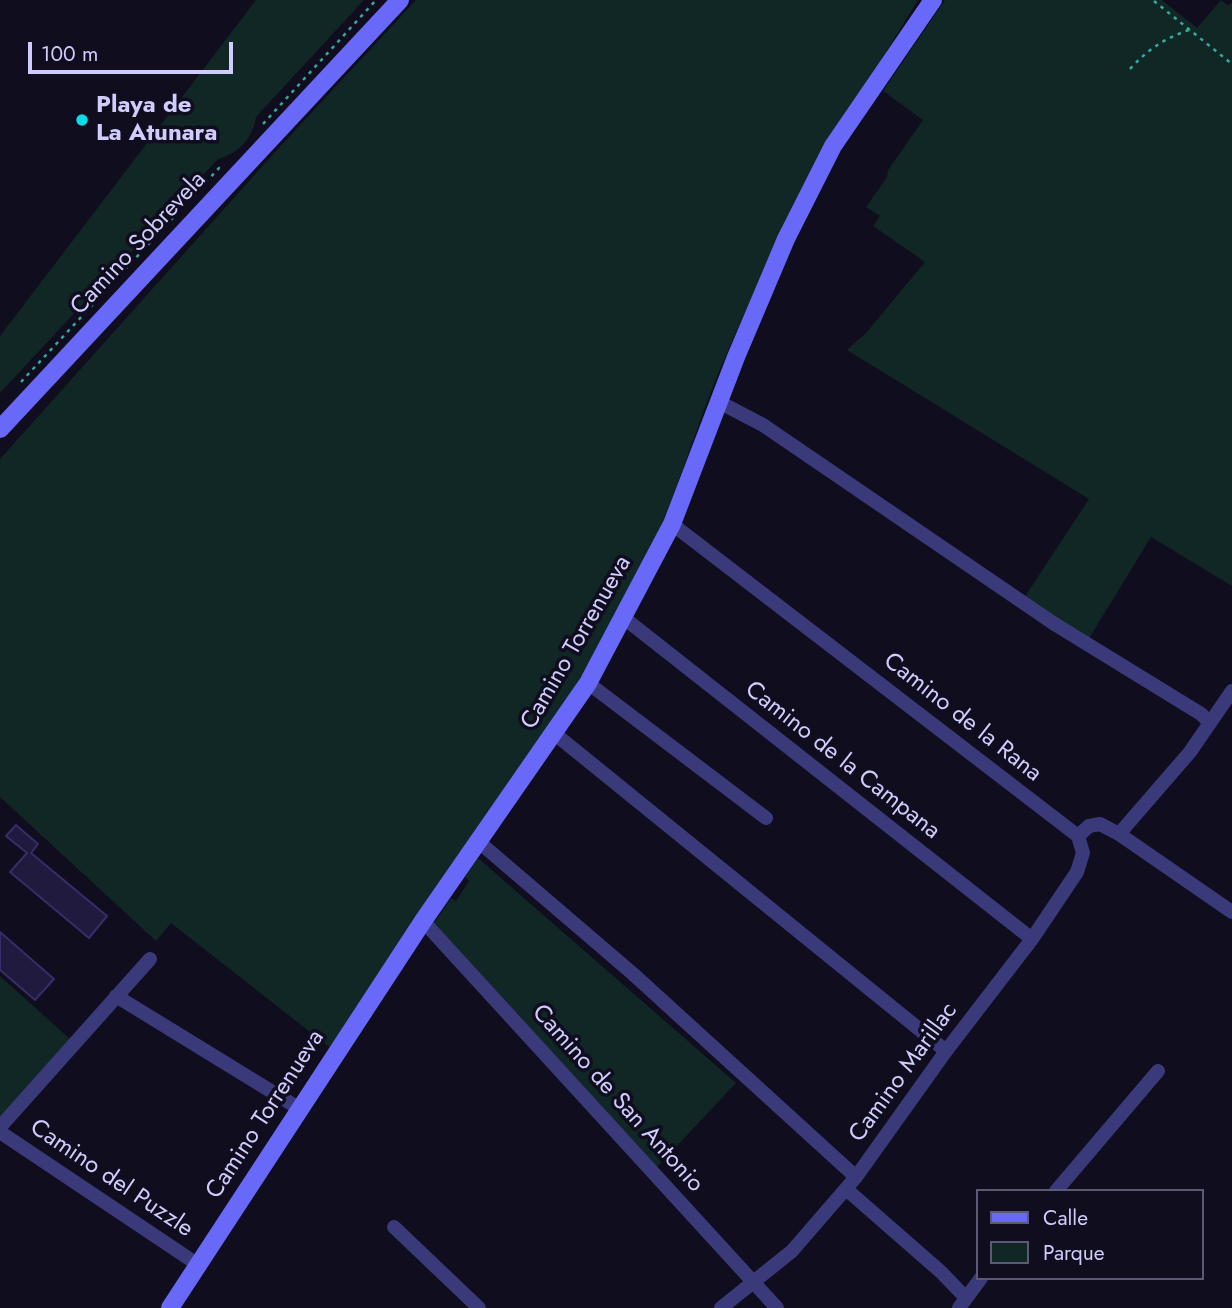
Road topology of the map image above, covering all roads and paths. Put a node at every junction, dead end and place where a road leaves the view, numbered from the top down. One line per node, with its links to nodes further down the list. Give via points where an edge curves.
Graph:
1 (400, 0): 8 (street, Camino Sobrevela)
2 (933, 0): 7 (street, Camino Torrenueva, via 833,146 786,239)
3 (1154, 1): 4 (path)
4 (1189, 30): 5 (path); 6 (path, via 1154,46)
5 (1232, 64)
6 (1130, 69)
7 (719, 402): 9 (street, Camino Torrenueva); 13 (street, via 763,425 998,587)
8 (0, 429)
9 (672, 524): 10 (street, Camino Torrenueva); 17 (street, Camino de la Rana)
10 (624, 618): 11 (street, Camino Torrenueva); 21 (street, Camino de la Campana)
11 (588, 683): 14 (street, Camino Torrenueva); 15 (street)
12 (1232, 691): 13 (street)
13 (1210, 723): 16 (street)
14 (555, 733): 18 (street, Camino Torrenueva); 24 (street)
15 (766, 818)
16 (1119, 834): 17 (street, via 1100,824); 19 (street)
17 (1078, 836): 21 (street, Camino Marillac, via 1083,853 1077,872)
18 (479, 842): 20 (street, Camino Torrenueva); 28 (street)
19 (1232, 912)
20 (424, 921): 26 (street, Camino Torrenueva); 34 (street, Camino de San Antonio)
21 (1032, 939): 24 (street, Camino Marillac)
22 (149, 959): 23 (street)
23 (117, 996): 26 (street); 27 (street)
24 (946, 1051): 28 (street, Camino Marillac)
25 (1158, 1071): 30 (street)
26 (300, 1109): 32 (street, Camino Torrenueva)
27 (0, 1129): 32 (street, Camino del Puzzle)
28 (856, 1177): 29 (street, Camino Marillac)
29 (846, 1189): 34 (street, Camino Marillac, via 792,1251); 35 (street, via 940,1272)
30 (1058, 1189)
31 (394, 1227): 37 (street)
32 (197, 1264): 36 (street, Camino Torrenueva)
33 (980, 1280): 35 (street)
34 (753, 1282): 38 (street, Camino Marillac); 39 (street, Camino de San Antonio)
35 (963, 1303)
36 (170, 1308)
37 (479, 1308)
38 (721, 1308)
39 (777, 1308)

